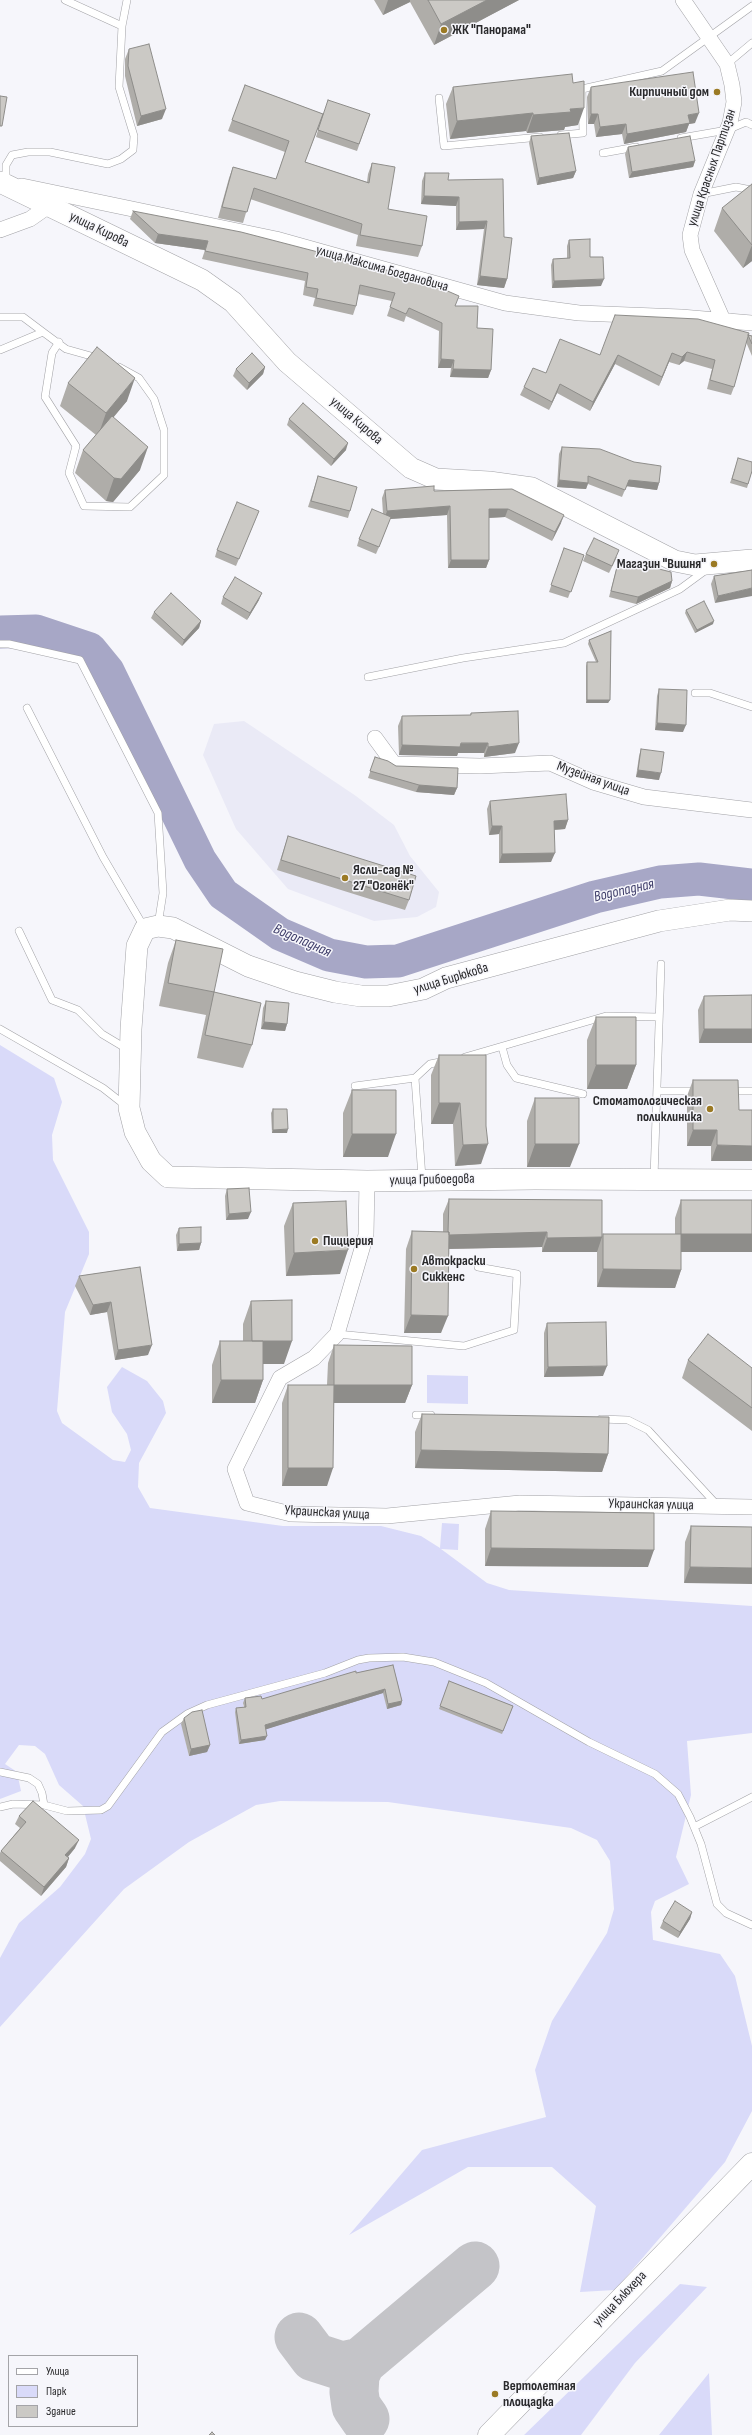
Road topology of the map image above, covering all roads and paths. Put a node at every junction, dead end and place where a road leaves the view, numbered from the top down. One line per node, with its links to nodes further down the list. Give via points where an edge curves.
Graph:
1 (65, 0): 5 (lane)
2 (127, 0): 5 (lane)
3 (683, 0): 6 (street, улица Красных Партизан)
4 (752, 6): 6 (lane)
5 (122, 26): 15 (lane, via 119,87 134,136 133,150 108,164 50,152 12,155 6,165)
6 (709, 36): 8 (street, улица Красных Партизан); 9 (lane, via 662,71 582,89 583,133 444,146)
7 (752, 43): 8 (lane)
8 (727, 64): 11 (street, улица Красных Партизан, via 734,102)
9 (439, 98)
10 (752, 125): 11 (lane, via 746,122)
11 (727, 130): 12 (lane); 17 (street, улица Красных Партизан)
12 (673, 140)
13 (642, 146): 14 (lane)
14 (603, 153)
15 (6, 180): 18 (street, улица Кирова); 21 (street, улица Максима Богдановича, via 276,239 505,303 579,313)
16 (752, 190): 17 (lane, via 736,187)
17 (701, 194): 21 (street, улица Красных Партизан, via 690,235 692,250)
18 (46, 203): 19 (street, via 30,219); 27 (street, улица Кирова, via 202,280 233,302 287,362 411,468 436,479 532,488 675,561 695,565)
19 (0, 230)
20 (0, 317): 23 (lane, via 23,317)
21 (723, 320): 22 (street, улица Максима Богдановича)
22 (752, 323)
23 (43, 332): 24 (lane); 25 (lane)
24 (59, 342): 24 (lane, via 52,353 45,397 76,446 69,473 84,506 130,507 164,475 164,430 154,399 139,378 111,362 66,349)
25 (0, 350)
26 (751, 558): 27 (street, улица Кирова)
27 (713, 564): 29 (lane, via 680,589 564,643 463,658)
28 (0, 644): 36 (lane, via 80,660 158,813 163,892)
29 (368, 677)
30 (695, 693): 31 (lane, via 710,693)
31 (752, 707)
32 (27, 708): 36 (lane, via 103,857)
33 (375, 738): 34 (street, Музейная улица, via 394,764 480,766 550,763 593,782 644,797)
34 (752, 810)
35 (752, 911): 36 (street, улица Бирюкова, via 730,910 659,921 446,978 423,989 388,996 342,993 295,982 248,966 173,928)
36 (152, 928): 42 (street, улица Грибоедова, via 137,946)
37 (19, 931): 42 (lane, via 52,1000 78,1010 102,1034)
38 (661, 964): 39 (lane)
39 (659, 1017): 41 (lane, via 606,1016); 45 (lane)
40 (0, 1029): 50 (lane, via 103,1088)
41 (502, 1047): 43 (lane, via 430,1064); 49 (lane, via 507,1065 516,1078)
42 (131, 1051): 50 (street, улица Грибоедова)
43 (415, 1078): 44 (lane); 51 (lane)
44 (355, 1086)
45 (657, 1091): 46 (lane); 52 (lane)
46 (704, 1091)
47 (720, 1091): 48 (lane)
48 (752, 1091)
49 (584, 1094)
50 (129, 1108): 54 (street, улица Грибоедова, via 135,1132 151,1161 168,1177)
51 (422, 1180): 52 (street, улица Грибоедова); 54 (street, улица Грибоедова)
52 (654, 1180): 53 (street, улица Грибоедова)
53 (752, 1180)
54 (367, 1181): 56 (street, Украинская улица, via 366,1235)
55 (478, 1267): 56 (lane, via 517,1274 514,1330 464,1346)
56 (337, 1334): 60 (street, Украинская улица, via 314,1358 280,1378 235,1469 247,1503 291,1514 387,1516 520,1503)
57 (416, 1415): 58 (lane)
58 (440, 1415)
59 (597, 1419): 60 (lane, via 628,1420 648,1430)
60 (717, 1505): 61 (street, Украинская улица)
61 (752, 1507)
62 (0, 1772): 64 (lane, via 29,1778 38,1784)
63 (752, 1797): 66 (lane)
64 (44, 1805): 65 (lane, via 13,1804); 66 (lane, via 78,1812 101,1810 108,1806 162,1732 187,1714 208,1705 325,1673 363,1659 403,1657 434,1662 486,1683 589,1742 655,1774 678,1794)
65 (0, 1807)
66 (694, 1827): 67 (lane, via 717,1904 726,1913)
67 (752, 1925)
68 (752, 2164): 69 (main road, улица Блюхера)
69 (489, 2435)

